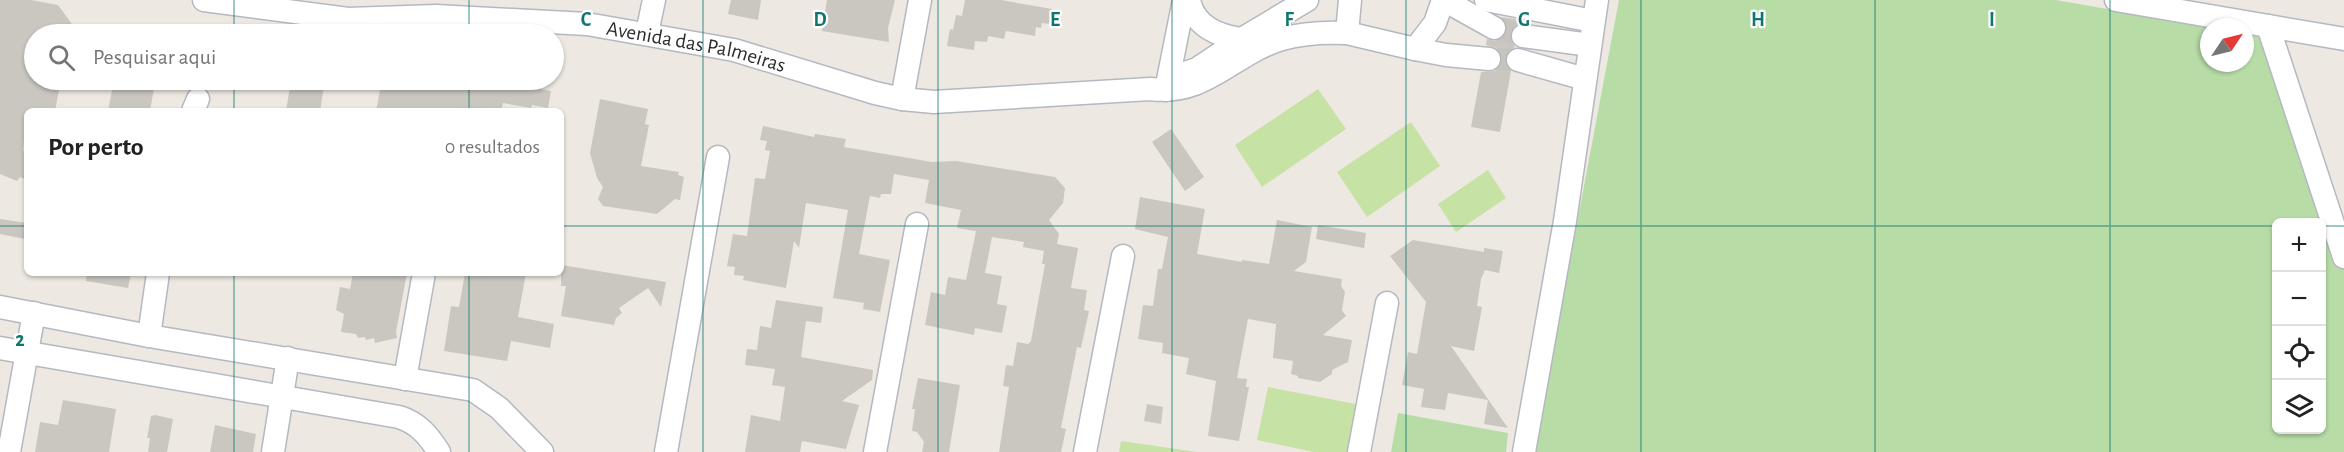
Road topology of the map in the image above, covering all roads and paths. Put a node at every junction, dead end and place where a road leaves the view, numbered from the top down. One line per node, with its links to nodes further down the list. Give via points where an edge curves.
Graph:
1 (204, 0): 11 (street, Avenida das Palmeiras, via 348,19)
2 (654, 0): 15 (street)
3 (920, 0): 24 (street)
4 (1307, 0): 17 (street, Avenida das Palmeiras)
5 (1350, 0): 16 (street)
6 (1443, 0): 14 (street); 20 (street, via 1435,23)
7 (1486, 0): 12 (street)
8 (1543, 0): 12 (street)
9 (2116, 0): 13 (street)
10 (1188, 3): 17 (street, via 1214,33); 23 (street)
11 (390, 8): 15 (street, Avenida das Palmeiras, via 587,24)
12 (1595, 10): 19 (street)
13 (2268, 26): 18 (street); 28 (street)
14 (1494, 28)
15 (647, 33): 24 (street, Avenida das Palmeiras, via 734,50)
16 (1347, 33): 20 (street, Avenida das Palmeiras); 23 (street, Avenida das Palmeiras, via 1319,32 1281,39 1213,77)
17 (1242, 39): 23 (street, Avenida das Palmeiras)
18 (2344, 39)
19 (1590, 45): 22 (street); 22 (street, via 1526,37 1522,61)
20 (1415, 49): 21 (street, Avenida das Palmeiras)
21 (1489, 59)
22 (1584, 79): 48 (street, via 1565,221)
23 (1168, 85): 24 (street, Avenida das Palmeiras, via 991,100)
24 (902, 99)
25 (718, 157): 44 (street)
26 (917, 224): 45 (street)
27 (1123, 256): 46 (street)
28 (2344, 257)
29 (158, 276): 34 (street)
30 (423, 276): 38 (street)
31 (1387, 303): 47 (street)
32 (0, 307): 33 (street)
33 (34, 313): 34 (street); 36 (street)
34 (149, 336): 37 (street)
35 (0, 348): 36 (street)
36 (26, 353): 39 (street); 40 (street)
37 (288, 358): 38 (street); 39 (street)
38 (405, 379): 43 (street, via 473,390 499,408)
39 (281, 398): 41 (street); 42 (street, via 411,421)
40 (9, 452)
41 (273, 452)
42 (439, 452)
43 (542, 452)
44 (666, 452)
45 (876, 452)
46 (1085, 452)
47 (1359, 452)
48 (1524, 452)

